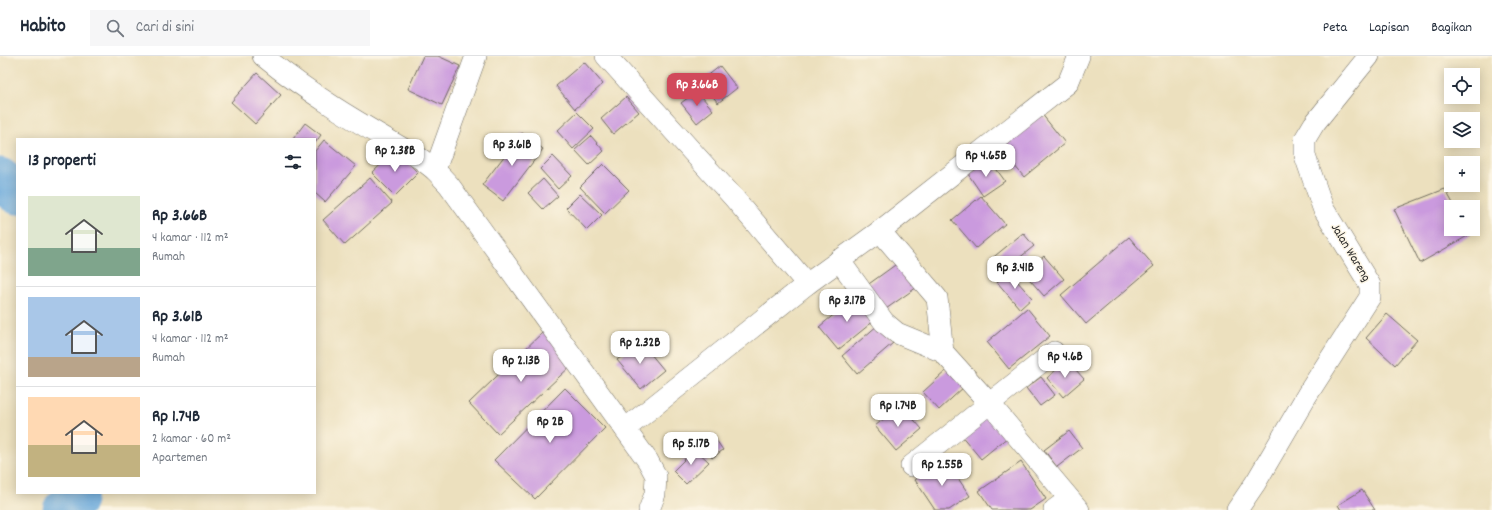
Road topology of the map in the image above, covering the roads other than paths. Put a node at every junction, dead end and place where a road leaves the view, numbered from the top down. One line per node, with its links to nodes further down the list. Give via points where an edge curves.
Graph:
1 (263, 56): 6 (street, via 328,104 421,159)
2 (476, 56): 6 (street)
3 (606, 56): 9 (street, via 734,198)
4 (1078, 56): 7 (street, via 1068,83)
5 (1369, 56): 17 (street, Jalan Wareng, via 1305,138 1305,156 1323,208 1370,285 1370,297 1307,394)
6 (435, 170): 13 (street, via 449,185)
7 (880, 230): 8 (street); 10 (street, via 937,298)
8 (839, 260): 9 (street); 10 (street, via 884,322 897,333)
9 (807, 284): 13 (street)
10 (943, 352): 12 (street)
11 (1054, 352): 12 (street)
12 (990, 404): 14 (street); 15 (street)
13 (625, 429): 16 (street, via 656,476 655,494)
14 (911, 466)
15 (1067, 506)
16 (648, 510)
17 (1237, 510)

